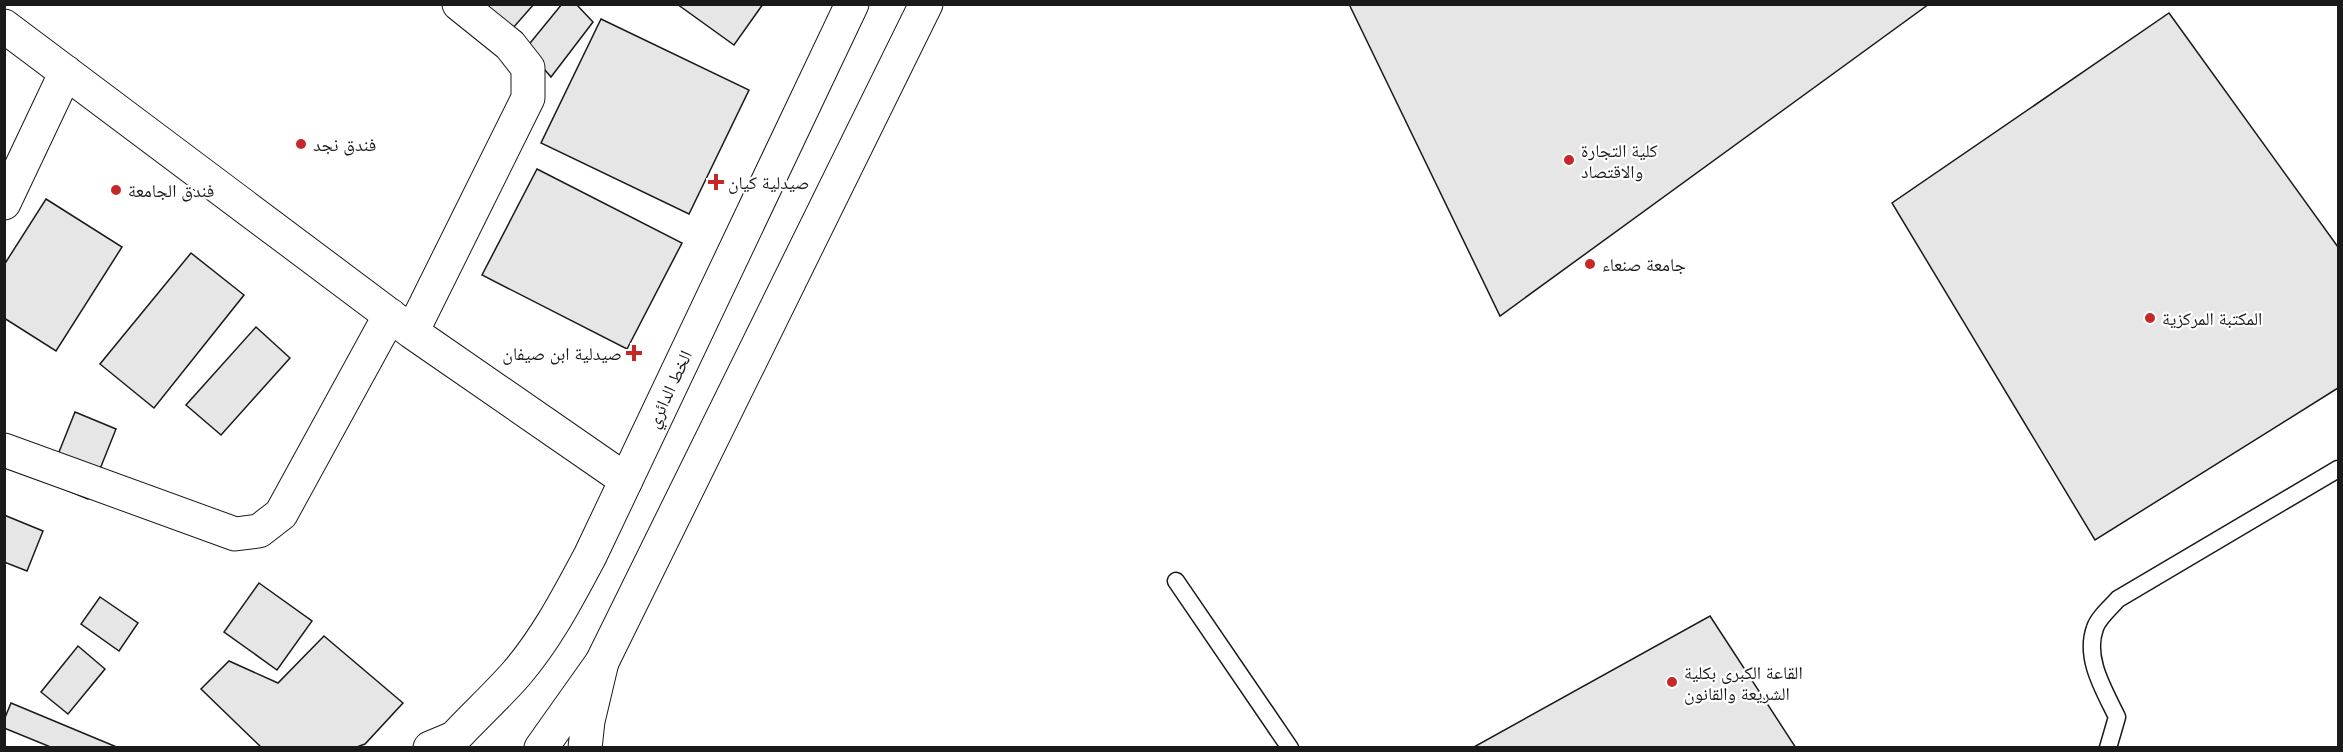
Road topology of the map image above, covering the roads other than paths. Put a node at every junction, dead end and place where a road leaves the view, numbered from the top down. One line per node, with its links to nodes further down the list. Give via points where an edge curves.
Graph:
1 (459, 4): 7 (street, via 510,45 528,68 528,98)
2 (852, 4): 10 (street, الخط الدائري)
3 (926, 4): 12 (street)
4 (4, 26): 5 (street)
5 (66, 72): 6 (street); 7 (street)
6 (4, 203)
7 (401, 323): 8 (street, via 281,514 259,531 235,534); 10 (street)
8 (4, 450)
9 (2338, 469): 17 (lane, via 2118,599 2095,626 2090,650 2117,717)
10 (626, 480): 13 (street, الخط الدائري, via 590,556 544,637 516,674)
11 (1176, 581): 16 (lane)
12 (602, 662): 14 (street); 15 (street)
13 (443, 744)
14 (541, 747)
15 (585, 747)
16 (1290, 747)
17 (2108, 747)

